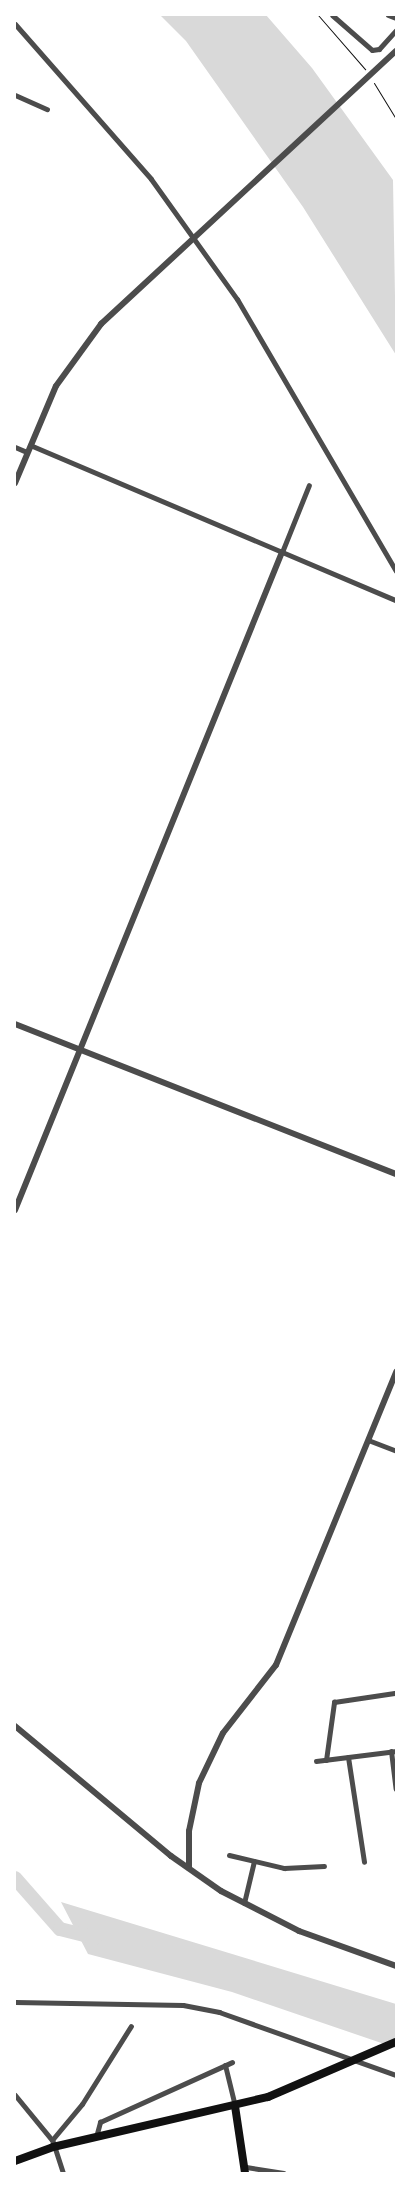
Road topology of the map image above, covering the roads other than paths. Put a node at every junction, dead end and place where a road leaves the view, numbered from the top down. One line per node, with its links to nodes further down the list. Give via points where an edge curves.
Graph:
1 (332, 15): 5 (street, via 372,50 379,49)
2 (388, 15): 3 (street)
3 (396, 18)
4 (15, 24): 9 (street, via 151,179)
5 (396, 30)
6 (396, 51): 9 (street)
7 (15, 95): 8 (street)
8 (47, 109)
9 (190, 239): 11 (street, via 80,350 56,386); 15 (street, via 237,299)
10 (15, 447): 11 (street)
11 (28, 449): 12 (street); 14 (street)
12 (15, 483)
13 (309, 485): 14 (street)
14 (282, 552): 16 (street); 18 (street)
15 (396, 571)
16 (396, 600)
17 (15, 1024): 18 (street)
18 (81, 1047): 19 (street); 20 (street)
19 (396, 1174)
20 (15, 1210)
21 (396, 1372): 22 (street)
22 (368, 1440): 23 (street); 35 (street, via 276,1665 223,1733 199,1782 189,1830)
23 (396, 1451)
24 (394, 1694): 28 (street, via 334,1702)
25 (15, 1726): 35 (street)
26 (393, 1751): 27 (street); 30 (street)
27 (348, 1757): 28 (street); 33 (street)
28 (326, 1760): 29 (street)
29 (316, 1761)
30 (396, 1789)
31 (230, 1854): 32 (street)
32 (254, 1861): 34 (street, via 284,1868); 36 (street)
33 (364, 1862)
34 (324, 1866)
35 (189, 1868): 36 (street)
36 (244, 1903): 37 (street, via 299,1930)
37 (396, 1966)
38 (15, 2002): 42 (street, via 183,2005 219,2012)
39 (131, 2026): 48 (street, via 82,2104)
40 (396, 2042): 42 (main road)
41 (232, 2062): 43 (street)
42 (352, 2063): 44 (street); 46 (main road)
43 (225, 2065): 46 (street); 47 (street, via 100,2122)
44 (396, 2075)
45 (15, 2095): 48 (street)
46 (235, 2106): 47 (main road); 50 (main road)
47 (96, 2137): 48 (main road)
48 (52, 2144): 49 (main road); 51 (street)
49 (15, 2160)
50 (246, 2170): 52 (street)
51 (63, 2173)
52 (284, 2173)

